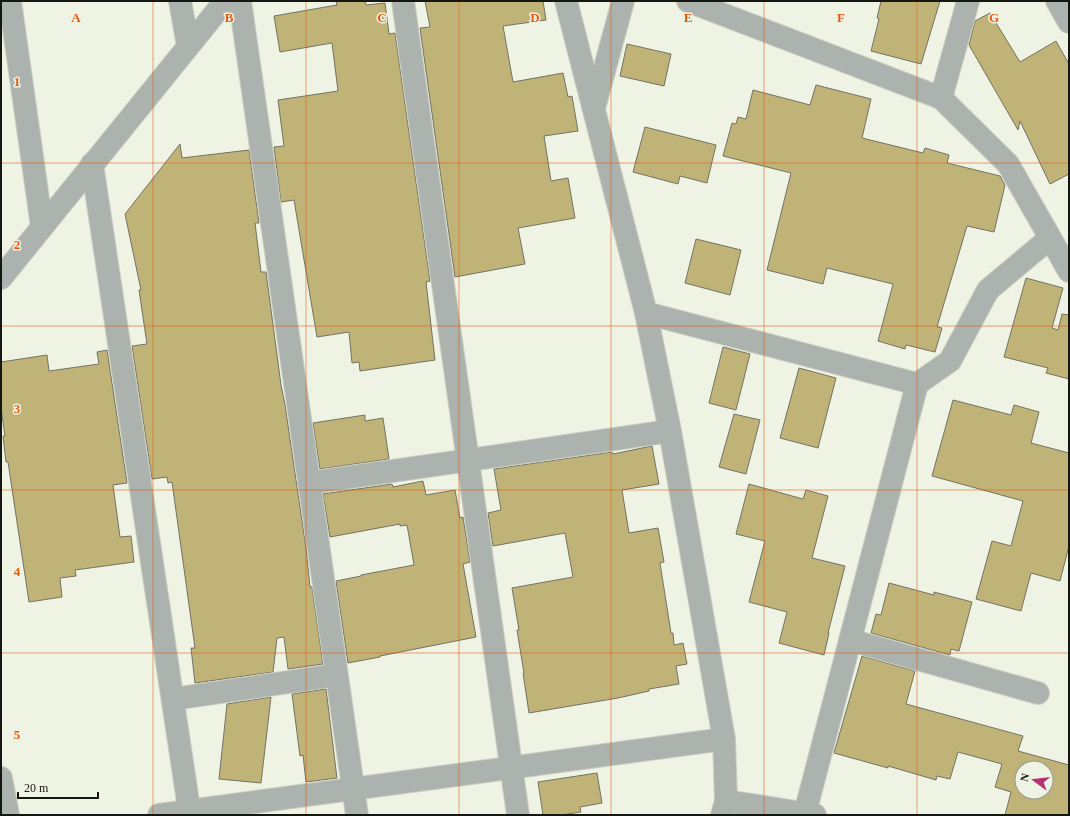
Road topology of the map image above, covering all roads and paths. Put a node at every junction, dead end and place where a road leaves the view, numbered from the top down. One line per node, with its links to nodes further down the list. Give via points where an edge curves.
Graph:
1 (10, 1): 16 (street)
2 (180, 1): 12 (street)
3 (225, 1): 12 (street)
4 (240, 1): 24 (street)
5 (403, 1): 23 (street)
6 (566, 1): 14 (street)
7 (623, 1): 14 (street)
8 (688, 1): 13 (street)
9 (968, 1): 13 (street)
10 (1057, 1): 11 (street)
11 (1069, 22)
12 (188, 46): 15 (street)
13 (941, 98): 17 (street, via 1008,164)
14 (594, 109): 20 (street)
15 (92, 164): 16 (street); 28 (street)
16 (42, 227): 19 (street)
17 (1050, 238): 18 (street); 21 (street, via 988,290 950,361)
18 (1068, 268)
19 (1, 278)
20 (646, 313): 21 (street); 22 (street)
21 (917, 384): 25 (street)
22 (670, 431): 23 (street); 29 (street)
23 (468, 460): 24 (street); 30 (street)
24 (309, 484): 26 (street)
25 (850, 640): 27 (street); 34 (street)
26 (336, 675): 28 (street); 31 (street)
27 (1038, 692)
28 (173, 699): 33 (street)
29 (724, 739): 30 (street); 32 (street)
30 (511, 767): 31 (street); 37 (street)
31 (353, 789): 33 (street); 36 (street)
32 (724, 808): 34 (street)
33 (190, 813): 35 (street)
34 (810, 814)
35 (159, 815)
36 (357, 815)
37 (518, 815)

